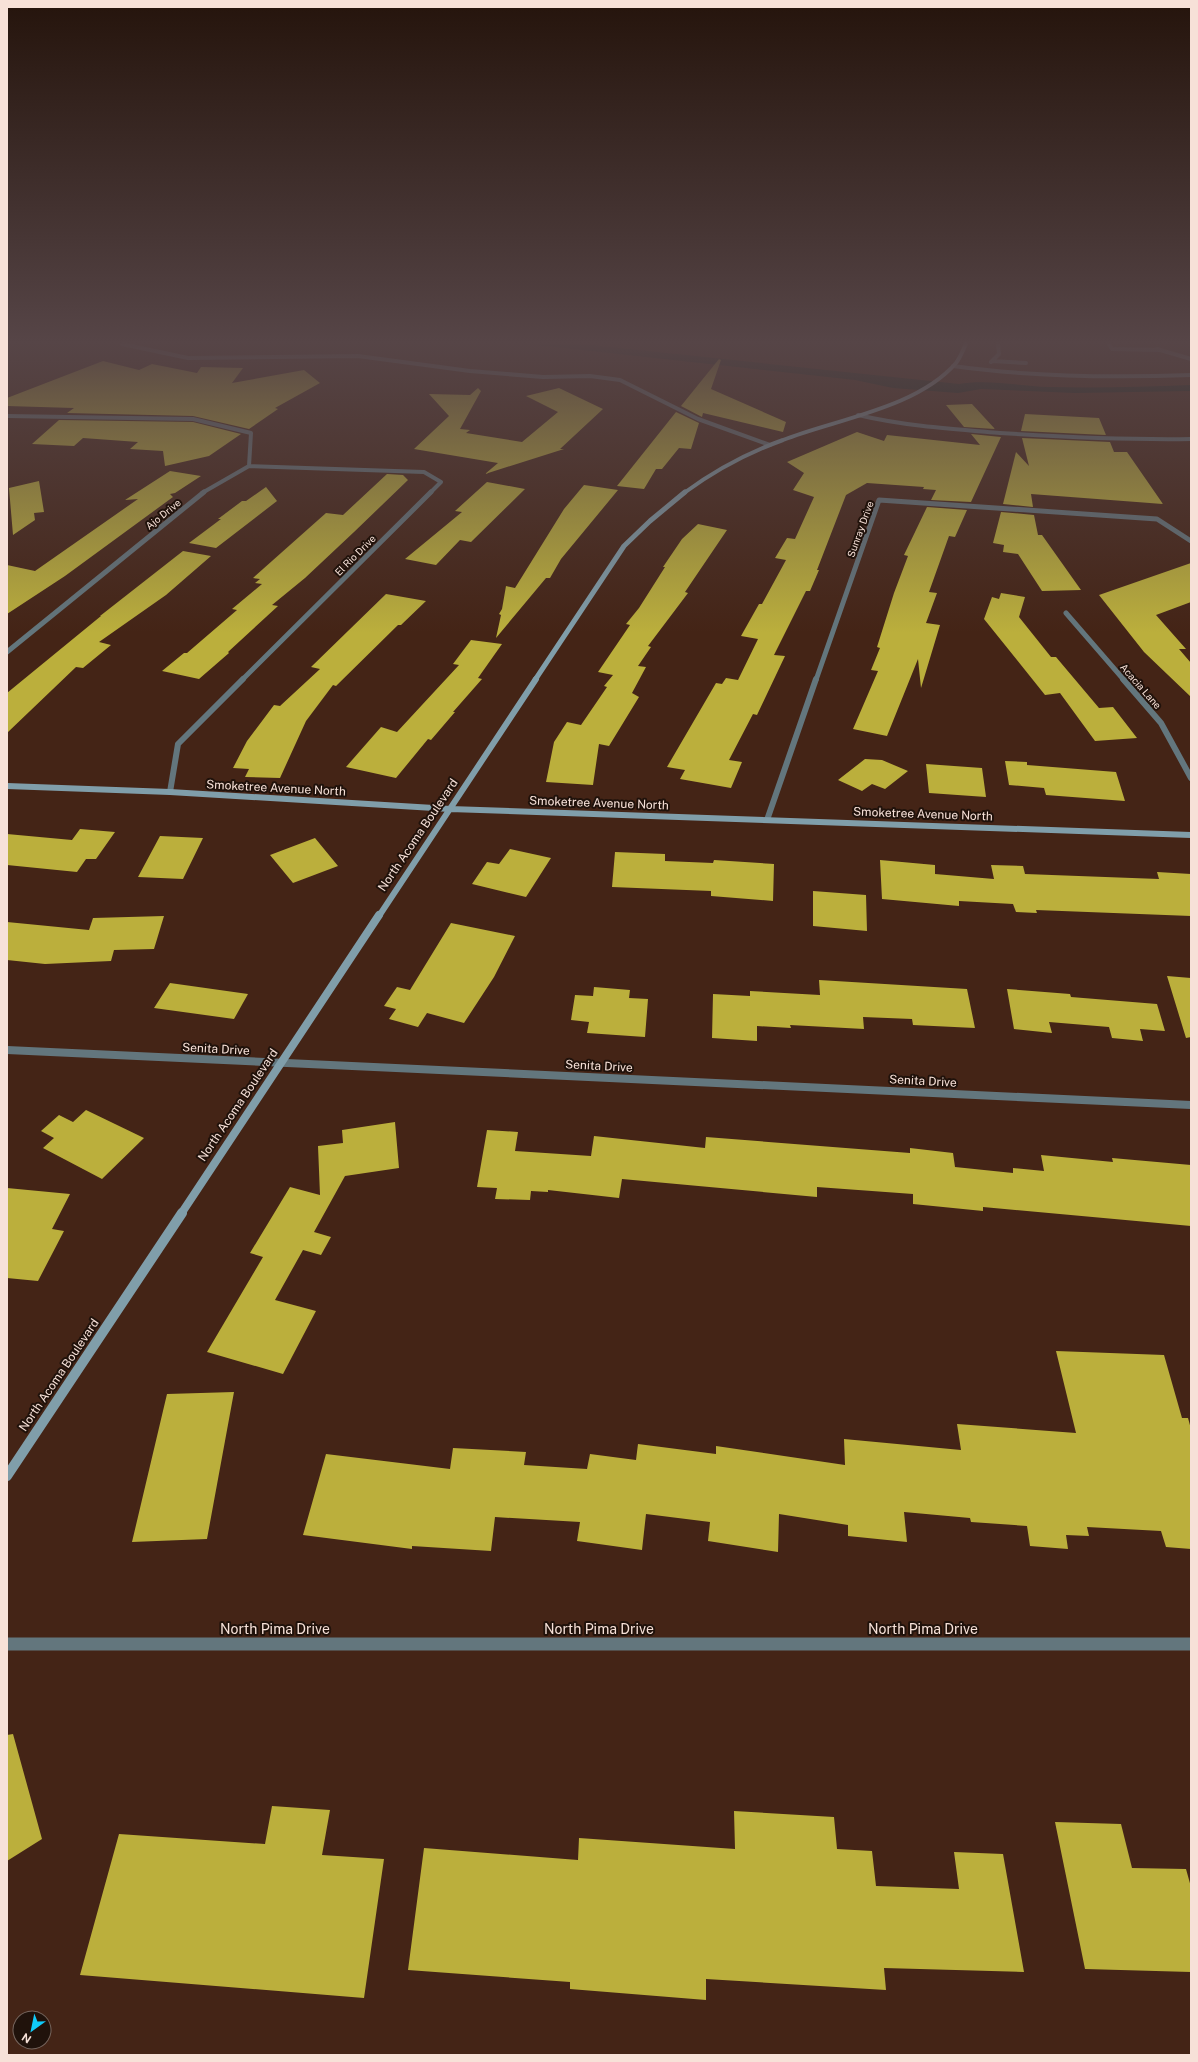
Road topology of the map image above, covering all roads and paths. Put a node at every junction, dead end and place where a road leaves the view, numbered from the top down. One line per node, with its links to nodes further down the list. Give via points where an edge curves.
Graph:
1 (251, 440): 5 (street)
2 (757, 440): 4 (street)
3 (783, 440): 4 (main road, North Acoma Boulevard)
4 (770, 445): 12 (main road, North Acoma Boulevard, via 737,460 679,496 649,520 624,546)
5 (249, 466): 8 (street, Ajo Drive, via 205,491); 11 (street, El Rio Drive, via 424,472 441,482 178,744)
6 (1191, 541): 13 (street, Sunray Drive, via 1157,519 879,500)
7 (1066, 613): 9 (street, Acacia Lane, via 1161,723)
8 (7, 652)
9 (1191, 778)
10 (7, 786): 11 (main road, Smoketree Avenue North)
11 (170, 792): 12 (main road, Smoketree Avenue North)
12 (450, 809): 13 (main road, Smoketree Avenue North); 16 (main road, North Acoma Boulevard)
13 (767, 820): 14 (main road, Smoketree Avenue North)
14 (1191, 835)
15 (7, 1050): 16 (street, Senita Drive)
16 (280, 1064): 17 (street, Senita Drive); 18 (main road, North Acoma Boulevard)
17 (1191, 1105)
18 (7, 1476)
19 (7, 1644): 20 (street, North Pima Drive)
20 (1191, 1644)

